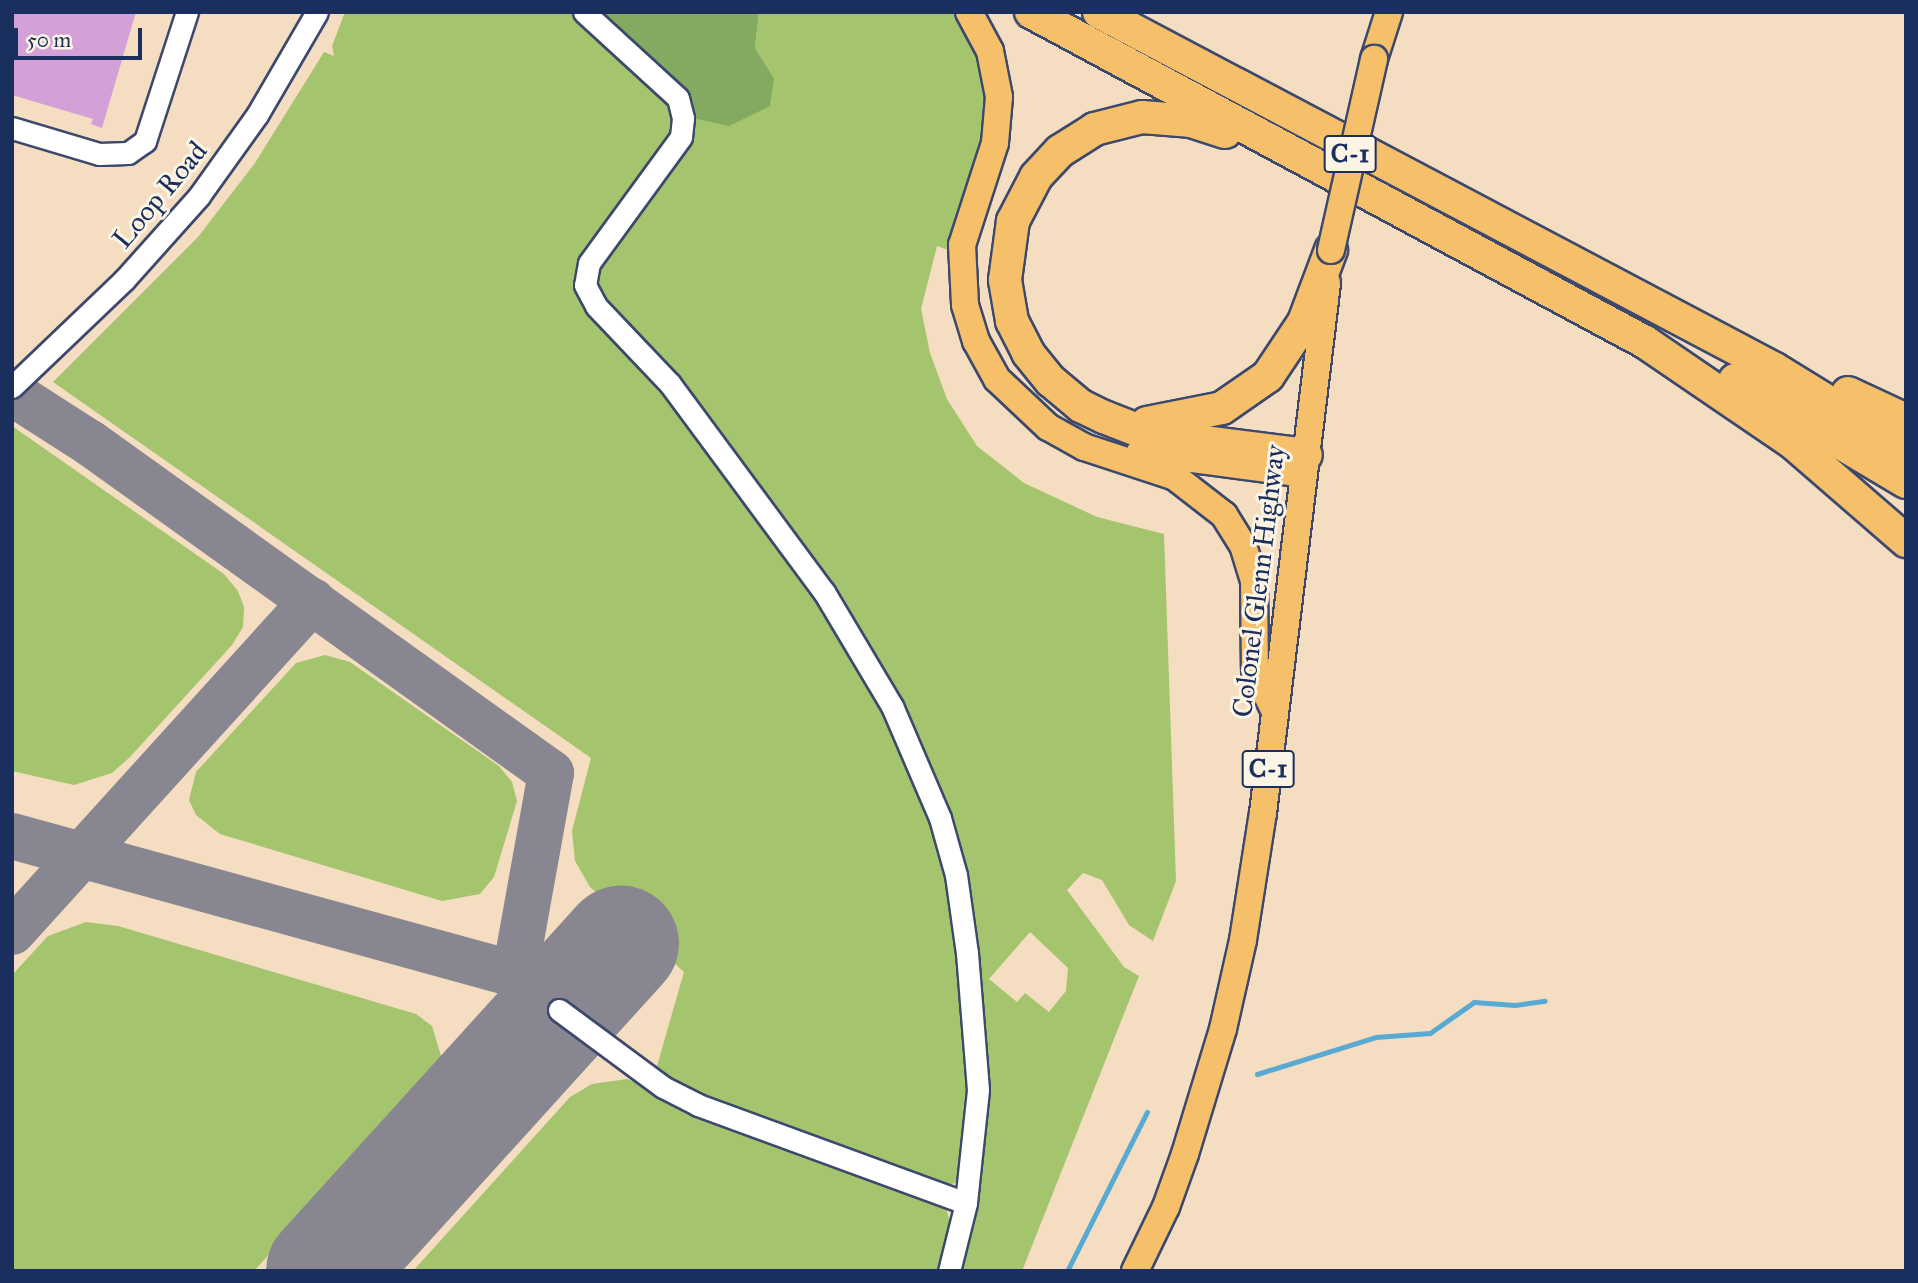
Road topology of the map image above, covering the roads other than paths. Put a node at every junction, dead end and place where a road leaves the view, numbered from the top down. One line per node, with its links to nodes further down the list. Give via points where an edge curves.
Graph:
1 (187, 12): 8 (street, via 145,141 128,153 99,154)
2 (317, 12): 13 (street, Loop Road, via 257,116 199,197 124,280)
3 (584, 12): 23 (street, via 678,98 683,118 681,137 589,262 585,285 596,306 670,384 824,592 892,706 940,818 956,875 978,1090)
4 (969, 12): 17 (main road, via 990,51 999,97 995,143 962,245 962,283 970,326 997,379 1028,412 1068,440)
5 (1031, 12): 9 (highway)
6 (1099, 12): 12 (highway)
7 (1389, 12): 10 (main road, Colonel Glenn Highway / C-1, bridge)
8 (12, 128)
9 (1281, 146): 11 (highway); 15 (highway, via 1192,121 1143,117 1117,121 1075,139 1060,151 1021,202 1008,240 1005,270 1010,311 1020,338 1039,368 1063,393)
10 (1331, 250): 15 (highway, via 1294,341 1253,389 1203,414); 18 (main road, Colonel Glenn Highway / C-1)
11 (1645, 342): 19 (highway, via 1668,344 1798,414); 20 (highway, via 1793,443)
12 (1775, 369): 14 (highway, via 1797,368); 16 (highway)
13 (12, 387)
14 (1906, 420)
15 (1129, 425): 18 (highway, via 1150,435)
16 (1906, 450)
17 (1118, 456): 18 (main road, via 1131,451); 21 (main road, via 1194,487 1234,529 1254,580 1255,670)
18 (1305, 464): 21 (main road, Colonel Glenn Highway / C-1)
19 (1906, 482)
20 (1906, 541)
21 (1274, 711): 25 (main road, Colonel Glenn Highway / C-1, via 1252,890 1223,1029 1166,1207)
22 (559, 1010): 23 (street, via 688,1101)
23 (966, 1203): 24 (street)
24 (949, 1271)
25 (1135, 1271)

